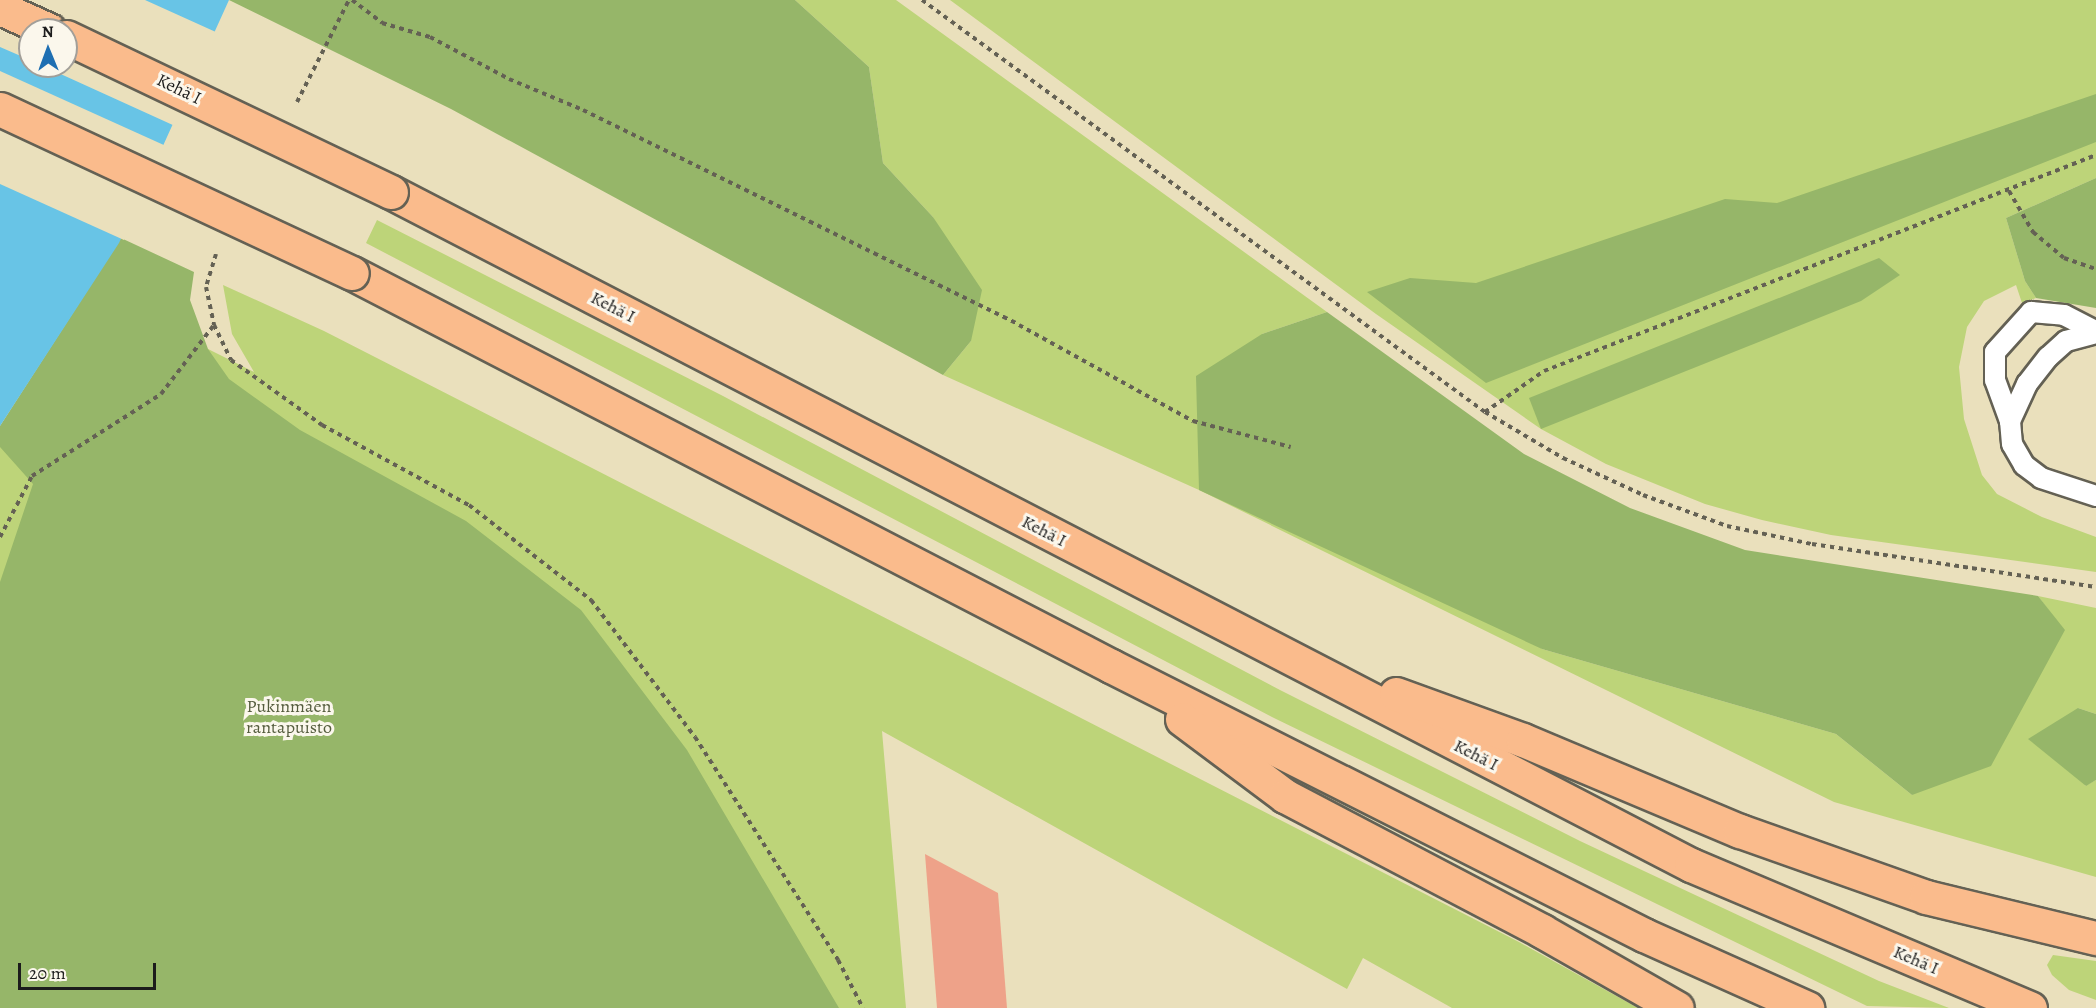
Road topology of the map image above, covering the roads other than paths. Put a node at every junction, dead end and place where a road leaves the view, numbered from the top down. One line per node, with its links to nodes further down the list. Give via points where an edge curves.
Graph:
1 (0, 8): 2 (highway)
2 (23, 18)
3 (78, 43): 8 (highway, Kehä I, bridge, via 391,192)
4 (0, 109): 9 (highway, bridge, via 352,273)
5 (2096, 332): 6 (lane, via 2066,341 2048,357 2028,384); 6 (lane, via 2064,315 2031,312 1995,352 1995,380)
6 (2010, 421): 7 (lane, via 2012,444 2024,465 2041,478)
7 (2096, 496)
8 (1264, 646): 10 (highway, via 1523,740 1740,831 1904,890); 13 (highway, Kehä I, via 1691,865)
9 (1111, 666): 11 (highway, via 1285,796 1542,931); 12 (highway, via 1644,935)
10 (2096, 938)
11 (1677, 1008)
12 (1807, 1008)
13 (2030, 1008)

